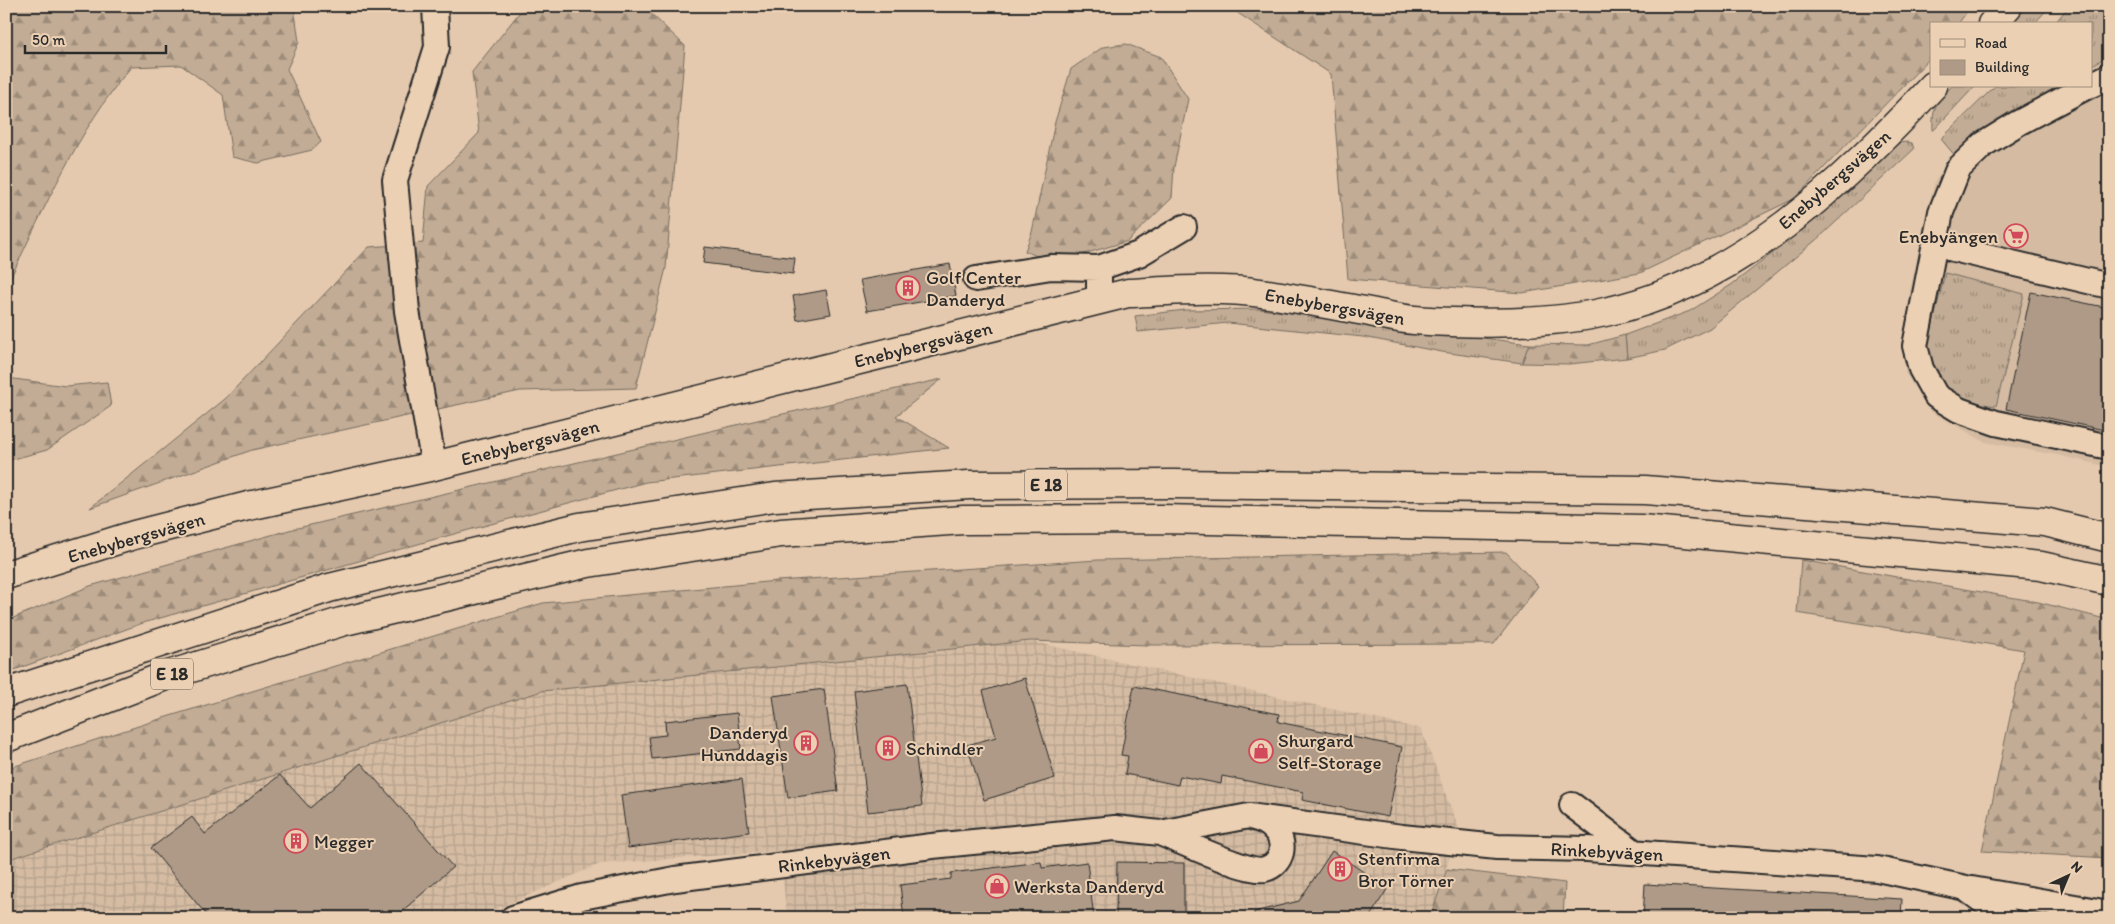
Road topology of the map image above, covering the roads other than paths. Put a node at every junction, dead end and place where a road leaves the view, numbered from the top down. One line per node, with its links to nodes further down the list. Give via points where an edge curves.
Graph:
1 (435, 6): 15 (street, via 437,47 395,180 407,311)
2 (2008, 6): 3 (main road)
3 (1994, 22)
4 (2109, 76): 5 (street)
5 (2092, 85)
6 (1931, 88): 13 (main road, Enebybergsvägen, via 1891,131 1801,214 1732,261 1667,293 1605,312 1524,323 1413,320 1259,293 1191,290 1128,293)
7 (2086, 88): 9 (street, via 1984,144 1958,169 1941,212)
8 (1184, 227): 10 (street, via 1139,254)
9 (1936, 240): 12 (street, via 1953,249); 14 (street, via 1915,346 1921,369 1936,396 1959,410 1996,423)
10 (1099, 268): 11 (street, via 1051,267); 13 (street)
11 (976, 279)
12 (2109, 286)
13 (1099, 299): 15 (main road, Enebybergsvägen)
14 (2109, 447)
15 (434, 466): 17 (main road, Enebybergsvägen, via 248,506 134,535)
16 (2109, 538): 19 (main road, E 18, via 2045,522 1645,490 1174,484 969,485 775,497 579,527 328,588)
17 (6, 575)
18 (2109, 581): 20 (main road, E 18, via 2041,566 1641,529 1141,519 963,520 800,532 588,563 342,622 165,676)
19 (6, 693)
20 (6, 738)
21 (1572, 804): 24 (street)
22 (1249, 816): 23 (street, Rinkebyvägen); 23 (street, Rinkebyvägen, via 1274,829 1280,838 1282,855 1264,870 1248,868); 24 (street, Rinkebyvägen, via 1497,847)
23 (1160, 833): 27 (street, Rinkebyvägen, via 1115,828 932,846 684,878 582,897)
24 (1634, 852): 25 (street, Rinkebyvägen, via 1877,869)
25 (1966, 888): 26 (street, Rinkebyvägen); 28 (street, Rinkebyvägen)
26 (2109, 914)
27 (513, 918)
28 (2006, 918)

